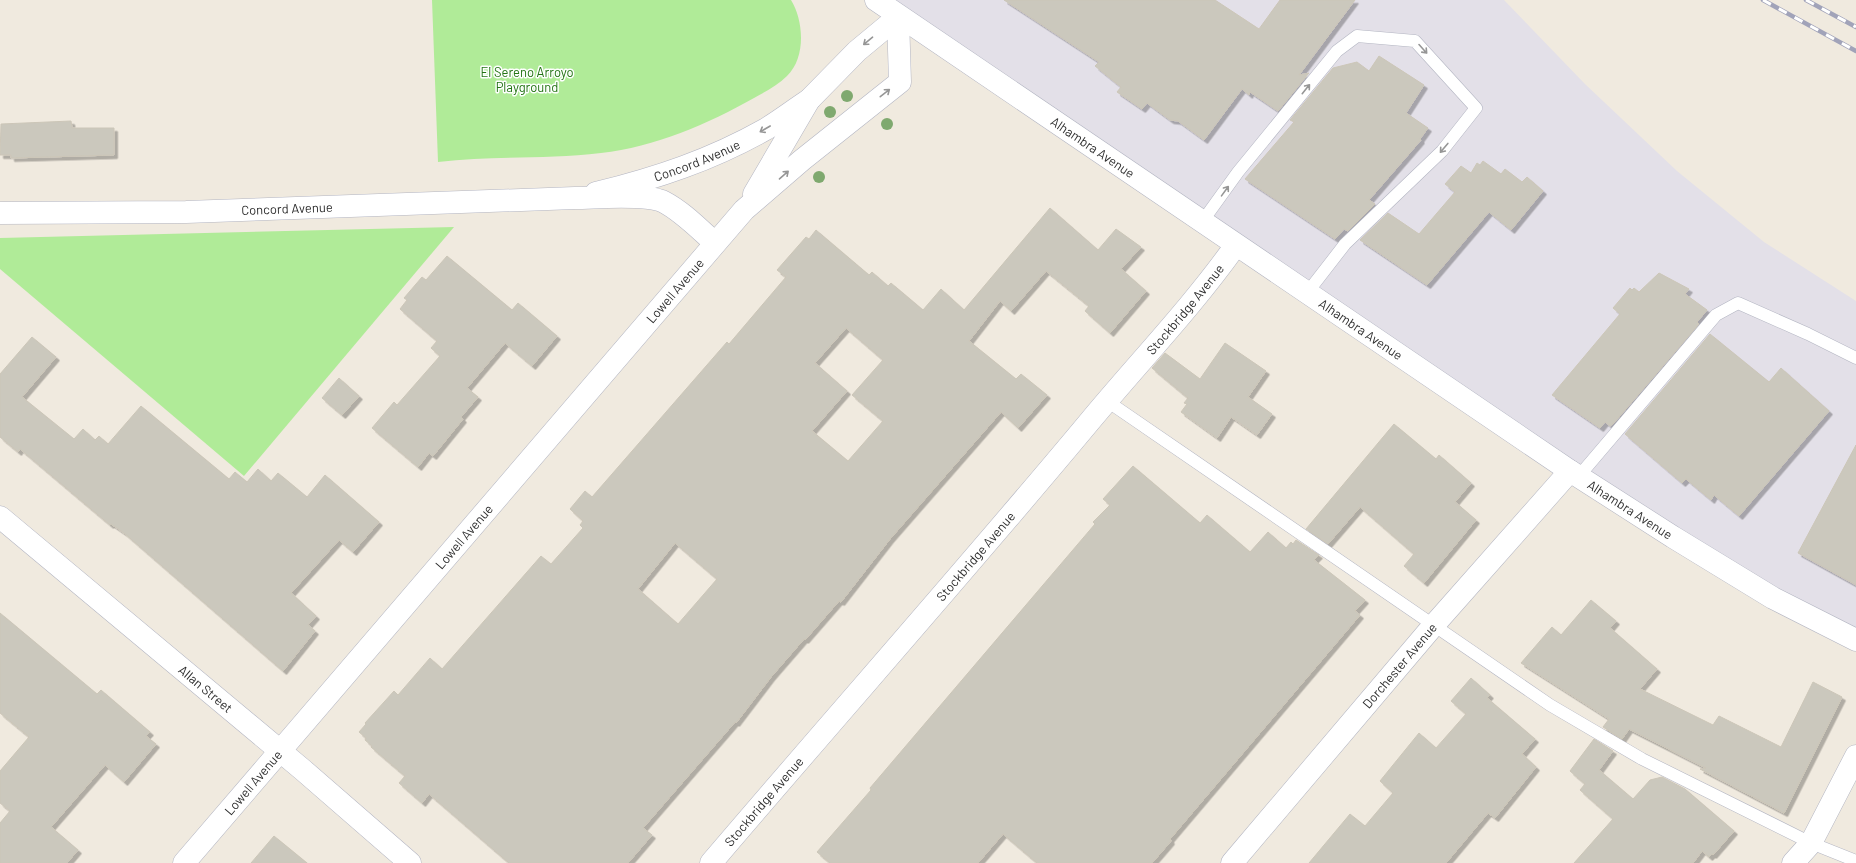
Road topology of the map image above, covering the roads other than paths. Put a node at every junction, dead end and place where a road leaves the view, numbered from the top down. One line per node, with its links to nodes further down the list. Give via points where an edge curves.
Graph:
1 (876, 0): 2 (street, Alhambra Avenue)
2 (898, 16): 3 (street, Lowell Avenue, one-way to 3, via 857,51); 5 (street, Lowell Avenue, one-way to 2, via 900,82); 7 (street, Alhambra Avenue)
3 (809, 100): 4 (street, Concord Avenue, one-way to 4, via 768,128 687,167 649,180); 5 (street, Lowell Avenue)
4 (574, 198): 6 (street, Concord Avenue, via 186,212); 8 (street, Concord Avenue, via 657,199 683,215)
5 (744, 210): 8 (street, Lowell Avenue)
6 (0, 213)
7 (1202, 222): 9 (street, Alhambra Avenue); 10 (lane, one-way to 10, via 1238,172 1337,51 1357,36 1415,41 1476,108 1442,151 1345,244)
8 (715, 243): 17 (street, Lowell Avenue)
9 (1236, 245): 10 (street, Alhambra Avenue); 12 (street, Stockbridge Avenue, via 1210,282)
10 (1307, 293): 13 (street, Alhambra Avenue)
11 (1856, 358): 13 (lane, via 1738,303 1716,315)
12 (1106, 401): 15 (lane); 23 (street, Stockbridge Avenue, via 980,552)
13 (1575, 474): 15 (street, Dorchester Avenue); 16 (street, Alhambra Avenue, via 1773,598)
14 (0, 517): 17 (street, Allan Street)
15 (1432, 626): 19 (lane, via 1550,705 1642,759); 24 (street, Dorchester Avenue)
16 (1856, 640)
17 (280, 751): 21 (street, Lowell Avenue); 22 (street, Allan Street)
18 (1856, 756): 19 (street)
19 (1811, 843): 20 (lane); 25 (street)
20 (1856, 860)
21 (184, 863)
22 (410, 863)
23 (711, 863)
24 (1232, 863)
25 (1793, 863)

